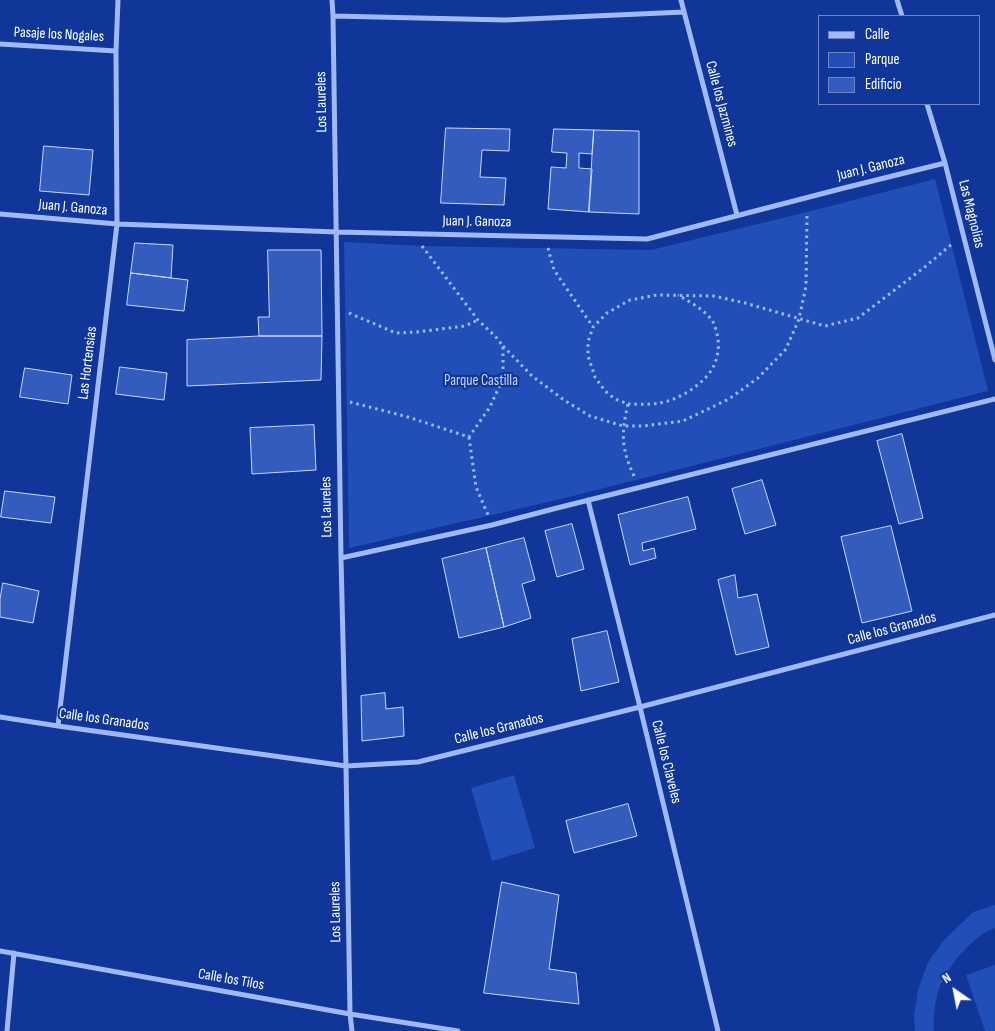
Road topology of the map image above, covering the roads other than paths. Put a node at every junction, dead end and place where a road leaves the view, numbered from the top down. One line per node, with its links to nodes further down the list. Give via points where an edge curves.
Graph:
1 (118, 0): 9 (street, Las Hortensias)
2 (332, 0): 7 (street, Los Laureles)
3 (680, 0): 5 (street, Calle los Jazmines)
4 (897, 0): 6 (street)
5 (684, 12): 7 (street, via 505,20); 13 (street, Calle los Jazmines)
6 (902, 15)
7 (333, 16): 15 (street, Los Laureles)
8 (0, 44): 9 (street, Pasaje los Nogales)
9 (116, 51): 14 (street, Las Hortensias)
10 (928, 105): 11 (street, Las Magnolias)
11 (945, 163): 13 (street, Juan J. Ganoza); 16 (street, Las Magnolias)
12 (0, 214): 14 (street, Juan J. Ganoza)
13 (737, 215): 15 (street, Juan J. Ganoza, via 647,239)
14 (117, 224): 15 (street, Juan J. Ganoza); 23 (street, Las Hortensias)
15 (337, 232): 19 (street, Los Laureles)
16 (995, 360)
17 (995, 399): 18 (street)
18 (588, 500): 19 (street); 21 (street, Calle los Claveles)
19 (340, 558): 24 (street, Los Laureles)
20 (995, 615): 21 (street, Calle los Granados)
21 (640, 707): 24 (street, Calle los Granados, via 418,762); 31 (street, Calle los Claveles)
22 (0, 717): 23 (street, Calle los Granados)
23 (58, 726): 24 (street, Calle los Granados)
24 (346, 766): 27 (street, Los Laureles)
25 (0, 951): 26 (street, Calle los Tilos)
26 (14, 953): 27 (street, Calle los Tilos); 28 (street)
27 (350, 1014): 29 (street, Los Laureles); 30 (street, Calle los Tilos)
28 (7, 1031)
29 (352, 1031)
30 (458, 1031)
31 (718, 1031)

